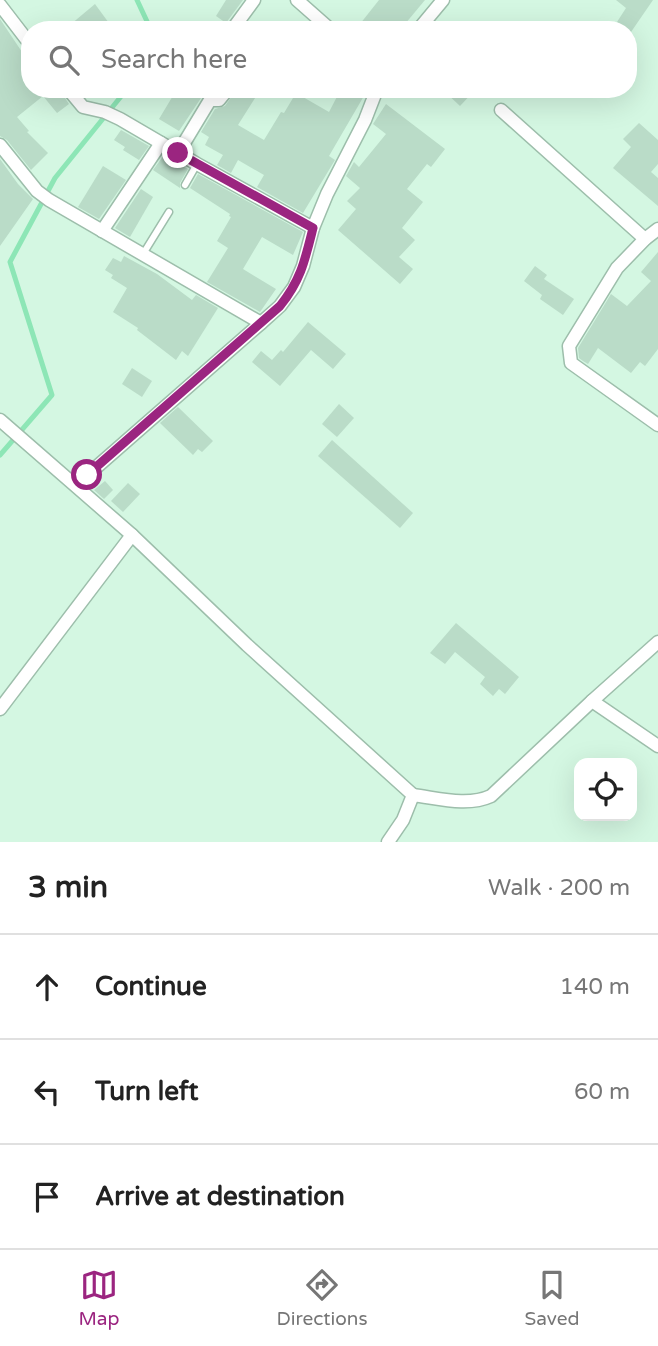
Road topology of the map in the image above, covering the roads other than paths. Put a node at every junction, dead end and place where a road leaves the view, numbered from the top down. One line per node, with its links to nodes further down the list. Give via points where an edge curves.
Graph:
1 (254, 0): 5 (street)
2 (296, 0): 6 (street)
3 (443, 0): 7 (street)
4 (0, 5): 8 (street)
5 (239, 21)
6 (320, 21)
7 (426, 21)
8 (21, 35)
9 (76, 98): 13 (street, via 83,107 109,114)
10 (221, 98): 15 (street, via 210,100)
11 (374, 98): 19 (street)
12 (500, 110): 22 (street)
13 (161, 143): 15 (street); 21 (street)
14 (0, 145): 21 (street, via 37,191)
15 (178, 153): 16 (street)
16 (197, 164): 17 (lane); 19 (street)
17 (185, 185)
18 (169, 212): 23 (lane)
19 (313, 228): 24 (street, via 295,287)
20 (658, 229): 22 (street)
21 (102, 230): 23 (street)
22 (645, 239): 26 (street, via 617,268 569,346 571,363)
23 (143, 254): 24 (street)
24 (261, 323): 27 (street)
25 (0, 420): 27 (street)
26 (658, 425)
27 (76, 485): 28 (street)
28 (132, 535): 31 (street); 33 (street)
29 (658, 642): 30 (street)
30 (592, 701): 32 (street); 33 (street, via 491,796 464,801)
31 (0, 709)
32 (658, 746)
33 (413, 795): 34 (street)
34 (388, 842)

